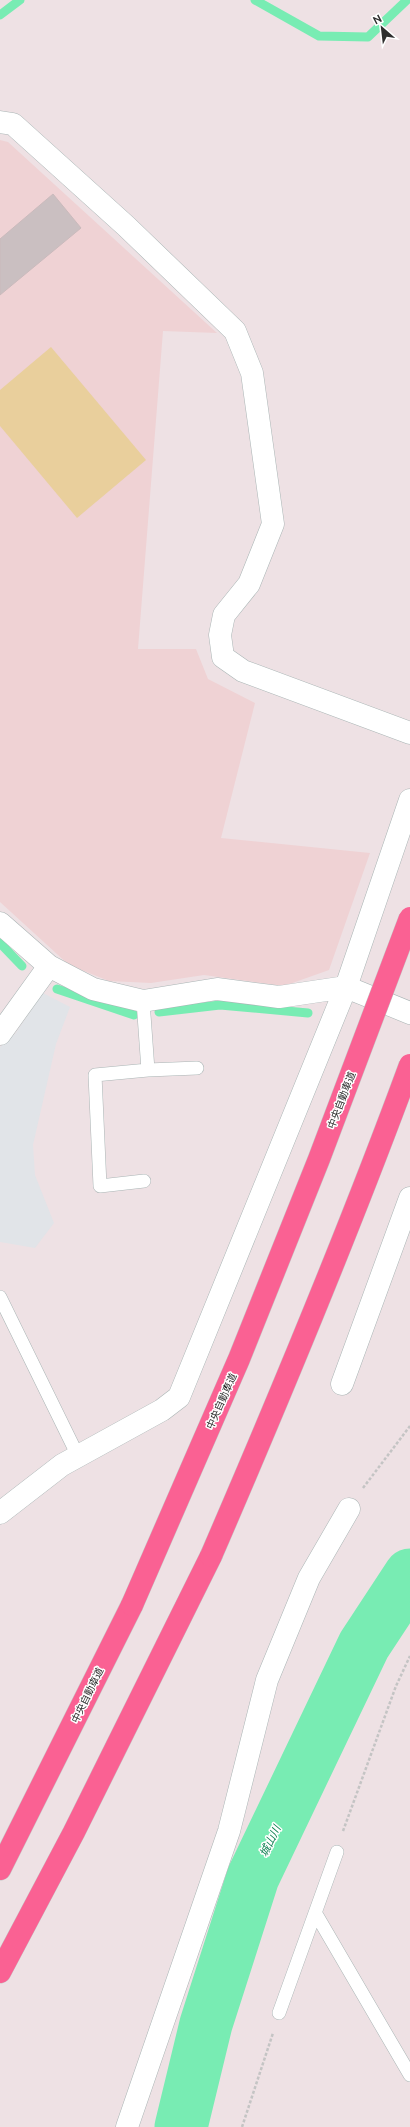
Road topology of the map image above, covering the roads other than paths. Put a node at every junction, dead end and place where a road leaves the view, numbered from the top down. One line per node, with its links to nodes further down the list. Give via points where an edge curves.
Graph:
1 (0, 122): 2 (street, via 13,124 126,226 235,331 252,373 273,524 249,584 224,615 220,635 223,657 242,671)
2 (410, 733)
3 (410, 800): 7 (street)
4 (410, 918): 22 (highway, 中央自動車道, bridge, via 240,1359 132,1605)
5 (0, 923): 6 (street)
6 (49, 966): 8 (street, via 93,989); 10 (street)
7 (346, 987): 8 (street, via 279,997 217,989); 9 (street); 18 (street, via 179,1397 162,1410)
8 (143, 1000): 13 (lane)
9 (410, 1013)
10 (0, 1034)
11 (410, 1065): 24 (highway, bridge, via 369,1176 288,1378 211,1556 74,1832)
12 (197, 1068): 13 (lane)
13 (148, 1070): 14 (lane, via 96,1074 100,1186)
14 (144, 1181)
15 (410, 1198): 17 (street)
16 (0, 1297): 18 (lane)
17 (342, 1384)
18 (78, 1456): 20 (street, via 62,1465)
19 (349, 1509): 27 (street, via 309,1578 268,1680 229,1831)
20 (0, 1513)
21 (337, 1852): 23 (lane)
22 (0, 1869)
23 (316, 1914): 25 (lane); 26 (lane)
24 (0, 1972)
25 (279, 2013)
26 (408, 2066)
27 (127, 2127)

